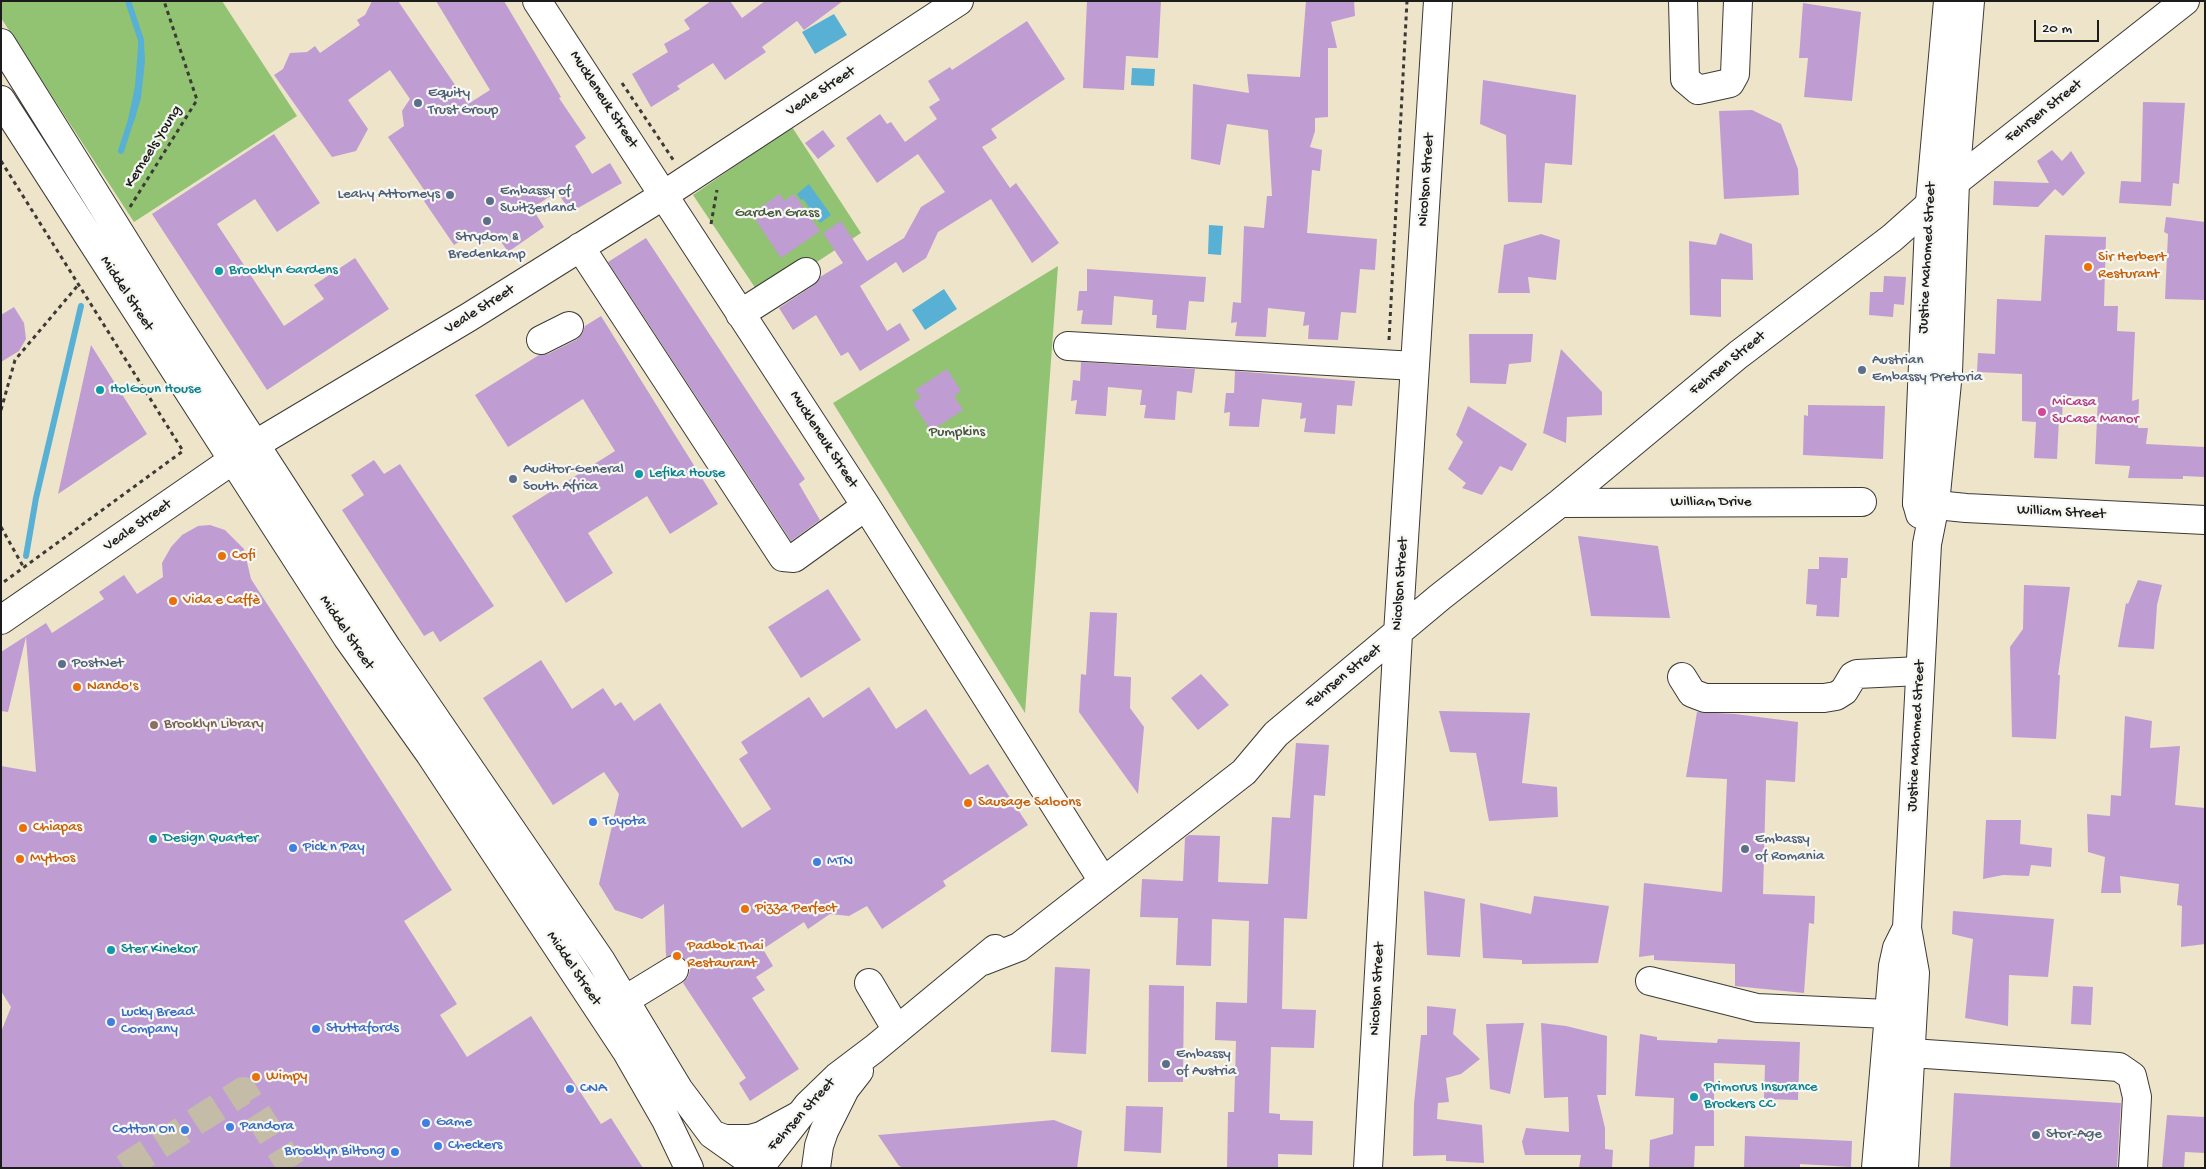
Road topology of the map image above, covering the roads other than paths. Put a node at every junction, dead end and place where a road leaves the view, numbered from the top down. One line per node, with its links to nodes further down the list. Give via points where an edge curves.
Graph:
1 (538, 1): 12 (street, Muckleneuk Street)
2 (959, 1): 12 (street, Veale Street)
3 (1438, 1): 20 (street, Nicolson Street)
4 (1683, 1): 5 (street, via 1685,79 1698,90 1730,83 1735,74)
5 (1738, 1)
6 (1948, 1): 13 (street, Justice Mahomed Street)
7 (1970, 1): 11 (street, Justice Mahomed Street)
8 (2185, 1): 11 (street, Fehrsen Street)
9 (1, 43): 21 (street, Middel Street, via 164,304)
10 (1, 100): 22 (street, Middel Street)
11 (1955, 182): 13 (street, Fehrsen Street); 25 (street, Justice Mahomed Street, via 1948,372)
12 (665, 194): 14 (street, Veale Street); 16 (street, Muckleneuk Street)
13 (1930, 202): 24 (street, Fehrsen Street, via 1892,238 1738,355); 25 (street, Justice Mahomed Street)
14 (580, 247): 21 (street, Veale Street); 26 (street, via 783,557 794,558)
15 (806, 272): 16 (street)
16 (740, 314): 26 (street, Muckleneuk Street)
17 (569, 326): 18 (street)
18 (541, 340)
19 (1068, 346): 20 (street)
20 (1415, 366): 29 (street, Nicolson Street)
21 (256, 444): 22 (street, Veale Street); 37 (street, Middel Street, via 387,648)
22 (232, 460): 28 (street, Veale Street); 45 (street, Middel Street, via 347,637 430,754 627,1052)
23 (1862, 502): 24 (street, William Drive)
24 (1560, 503): 29 (street, Fehrsen Street)
25 (1926, 503): 27 (street, William Street, via 1966,508); 30 (street, Justice Mahomed Street)
26 (866, 506): 32 (street, Muckleneuk Street)
27 (2205, 520)
28 (1, 620)
29 (1398, 634): 32 (street, Fehrsen Street, via 1276,734 1221,769); 48 (street, Nicolson Street)
30 (1920, 672): 31 (street, via 1857,674 1844,691 1824,698 1705,698 1692,693); 33 (street, Justice Mahomed Street)
31 (1682, 677)
32 (1099, 875): 39 (street, Fehrsen Street, via 1007,939)
33 (1906, 928): 38 (street, Justice Mahomed Street, via 1893,966); 41 (street, Justice Mahomed Street, via 1915,973)
34 (674, 970): 37 (street)
35 (1650, 981): 38 (street, via 1757,1008)
36 (870, 983): 39 (street)
37 (625, 1000): 42 (street, Middel Street)
38 (1888, 1014): 49 (street, Justice Mahomed Street)
39 (897, 1030): 40 (street, Fehrsen Street)
40 (874, 1049): 43 (street, Fehrsen Street, via 836,1076); 47 (street, Fehrsen Street, via 835,1108 819,1146)
41 (1911, 1053): 50 (street, Justice Mahomed Street); 51 (street, via 2119,1067 2132,1076 2137,1097)
42 (679, 1090): 44 (street, Middel Street); 46 (street, Middel Street, via 684,1109 695,1128 718,1156)
43 (798, 1116): 44 (street, via 750,1139 725,1139); 46 (street, Fehrsen Street)
44 (712, 1134): 46 (street, Middel Street)
45 (689, 1168)
46 (753, 1168)
47 (816, 1168)
48 (1368, 1168)
49 (1876, 1168)
50 (1904, 1168)
51 (2132, 1168)

